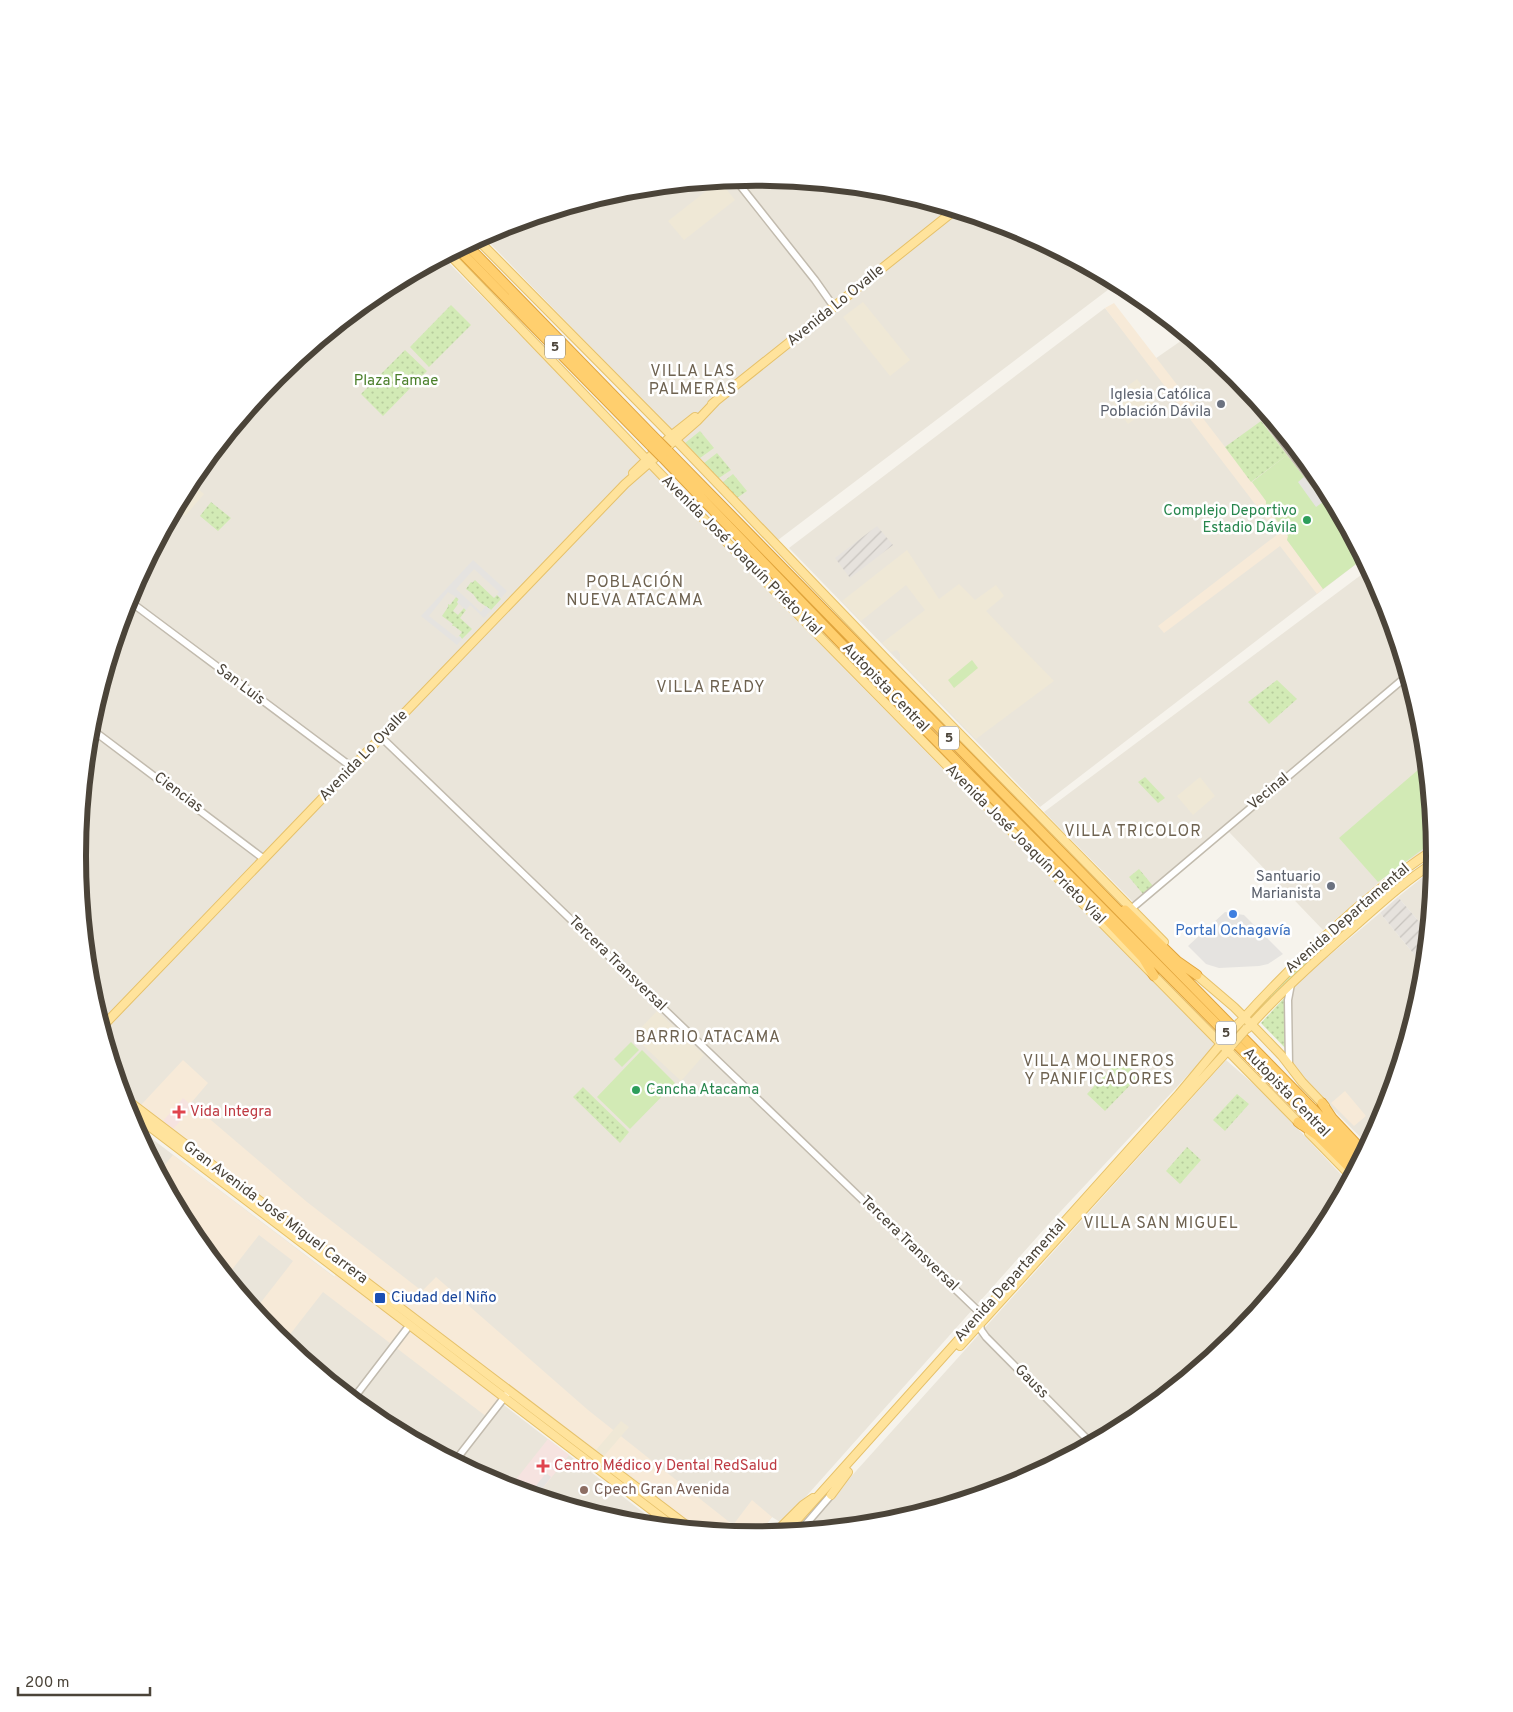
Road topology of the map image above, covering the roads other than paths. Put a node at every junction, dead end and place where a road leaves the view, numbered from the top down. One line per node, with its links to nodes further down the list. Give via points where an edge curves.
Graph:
1 (741, 186): 7 (street)
2 (949, 215): 7 (main road, Avenida Lo Ovalle)
3 (483, 244): 9 (main road, Avenida José Joaquín Prieto Vial)
4 (472, 250): 10 (highway, Autopista Central / 5)
5 (463, 254): 10 (highway, Autopista Central / 5)
6 (453, 259): 12 (main road, Avenida José Joaquín Prieto Vial)
7 (834, 307): 9 (main road, Avenida Lo Ovalle)
8 (1274, 431): 13 (street)
9 (673, 438): 12 (main road, Avenida Lo Ovalle); 24 (main road, Avenida José Joaquín Prieto Vial)
10 (654, 443): 11 (highway, Autopista Central / 5, bridge)
11 (665, 454): 22 (highway, Autopista Central / 5, via 885,689); 23 (highway, Autopista Central / 5)
12 (648, 461): 17 (main road, Avenida Lo Ovalle, via 630,475 625,484); 26 (main road, Avenida José Joaquín Prieto Vial)
13 (1299, 463)
14 (135, 605): 18 (street, San Luis)
15 (1403, 679): 24 (street, Vecinal)
16 (98, 734): 20 (street, Ciencias)
17 (382, 738): 18 (main road, Avenida Lo Ovalle); 48 (street, Tercera Transversal, via 977,1310)
18 (353, 768): 20 (main road, Avenida Lo Ovalle)
19 (1427, 854): 28 (main road, Avenida Departamental, via 1400,872 1314,945)
20 (264, 860): 29 (main road, Avenida Lo Ovalle)
21 (1426, 868): 27 (main road, Avenida Departamental, via 1378,905)
22 (1088, 894): 26 (highway, via 1143,958); 43 (highway, Autopista Central / 5)
23 (1103, 896): 25 (highway, via 1130,914 1177,961); 42 (highway, Autopista Central / 5)
24 (1131, 909): 25 (main road, Avenida José Joaquín Prieto Vial)
25 (1196, 975): 28 (main road, Avenida José Joaquín Prieto Vial)
26 (1154, 976): 31 (main road, Avenida José Joaquín Prieto Vial)
27 (1291, 983): 30 (main road, Avenida Departamental); 35 (street, via 1288,1000)
28 (1242, 1020): 30 (main road, Avenida José Joaquín Prieto Vial); 31 (main road, Avenida Departamental, bridge)
29 (107, 1022)
30 (1249, 1026): 32 (main road, Avenida Departamental, bridge); 35 (main road, Avenida José Joaquín Prieto Vial)
31 (1223, 1041): 32 (main road, Avenida José Joaquín Prieto Vial); 48 (main road, Avenida Departamental)
32 (1230, 1048): 33 (main road, Avenida José Joaquín Prieto Vial); 34 (main road, Avenida Departamental)
33 (1236, 1059): 34 (main road); 39 (main road, Avenida José Joaquín Prieto Vial)
34 (1219, 1060): 48 (main road, Avenida Departamental)
35 (1289, 1065): 36 (main road, Avenida José Joaquín Prieto Vial)
36 (1322, 1103): 40 (main road, Avenida José Joaquín Prieto Vial); 41 (highway)
37 (135, 1106): 46 (main road, Gran Avenida José Miguel Carrera)
38 (140, 1119): 47 (main road, Gran Avenida José Miguel Carrera)
39 (1298, 1122): 44 (highway, via 1318,1136); 45 (main road, Avenida José Joaquín Prieto Vial)
40 (1362, 1144)
41 (1360, 1148)
42 (1357, 1154)
43 (1353, 1162)
44 (1350, 1168)
45 (1348, 1172)
46 (319, 1246): 47 (main road); 49 (main road, Gran Avenida José Miguel Carrera)
47 (308, 1248): 50 (main road, Gran Avenida José Miguel Carrera)
48 (979, 1320): 54 (street, Gauss, via 980,1330 990,1342); 56 (main road, Avenida Departamental); 57 (main road, Avenida Departamental)
49 (422, 1324): 50 (main road); 51 (main road, Gran Avenida José Miguel Carrera)
50 (409, 1326): 52 (street); 53 (main road, Gran Avenida José Miguel Carrera)
51 (509, 1391): 53 (street); 59 (main road, Gran Avenida José Miguel Carrera)
52 (357, 1394)
53 (504, 1398): 55 (street); 58 (main road, Gran Avenida José Miguel Carrera)
54 (1087, 1439)
55 (459, 1456)
56 (848, 1472): 57 (main road); 62 (main road, Avenida Departamental)
57 (828, 1492): 60 (main road, via 803,1505); 61 (main road, Avenida Departamental); 63 (street, Avenida Departamental)
58 (665, 1520)
59 (682, 1522)
60 (783, 1525)
61 (793, 1525)
62 (799, 1525)
63 (805, 1525)

